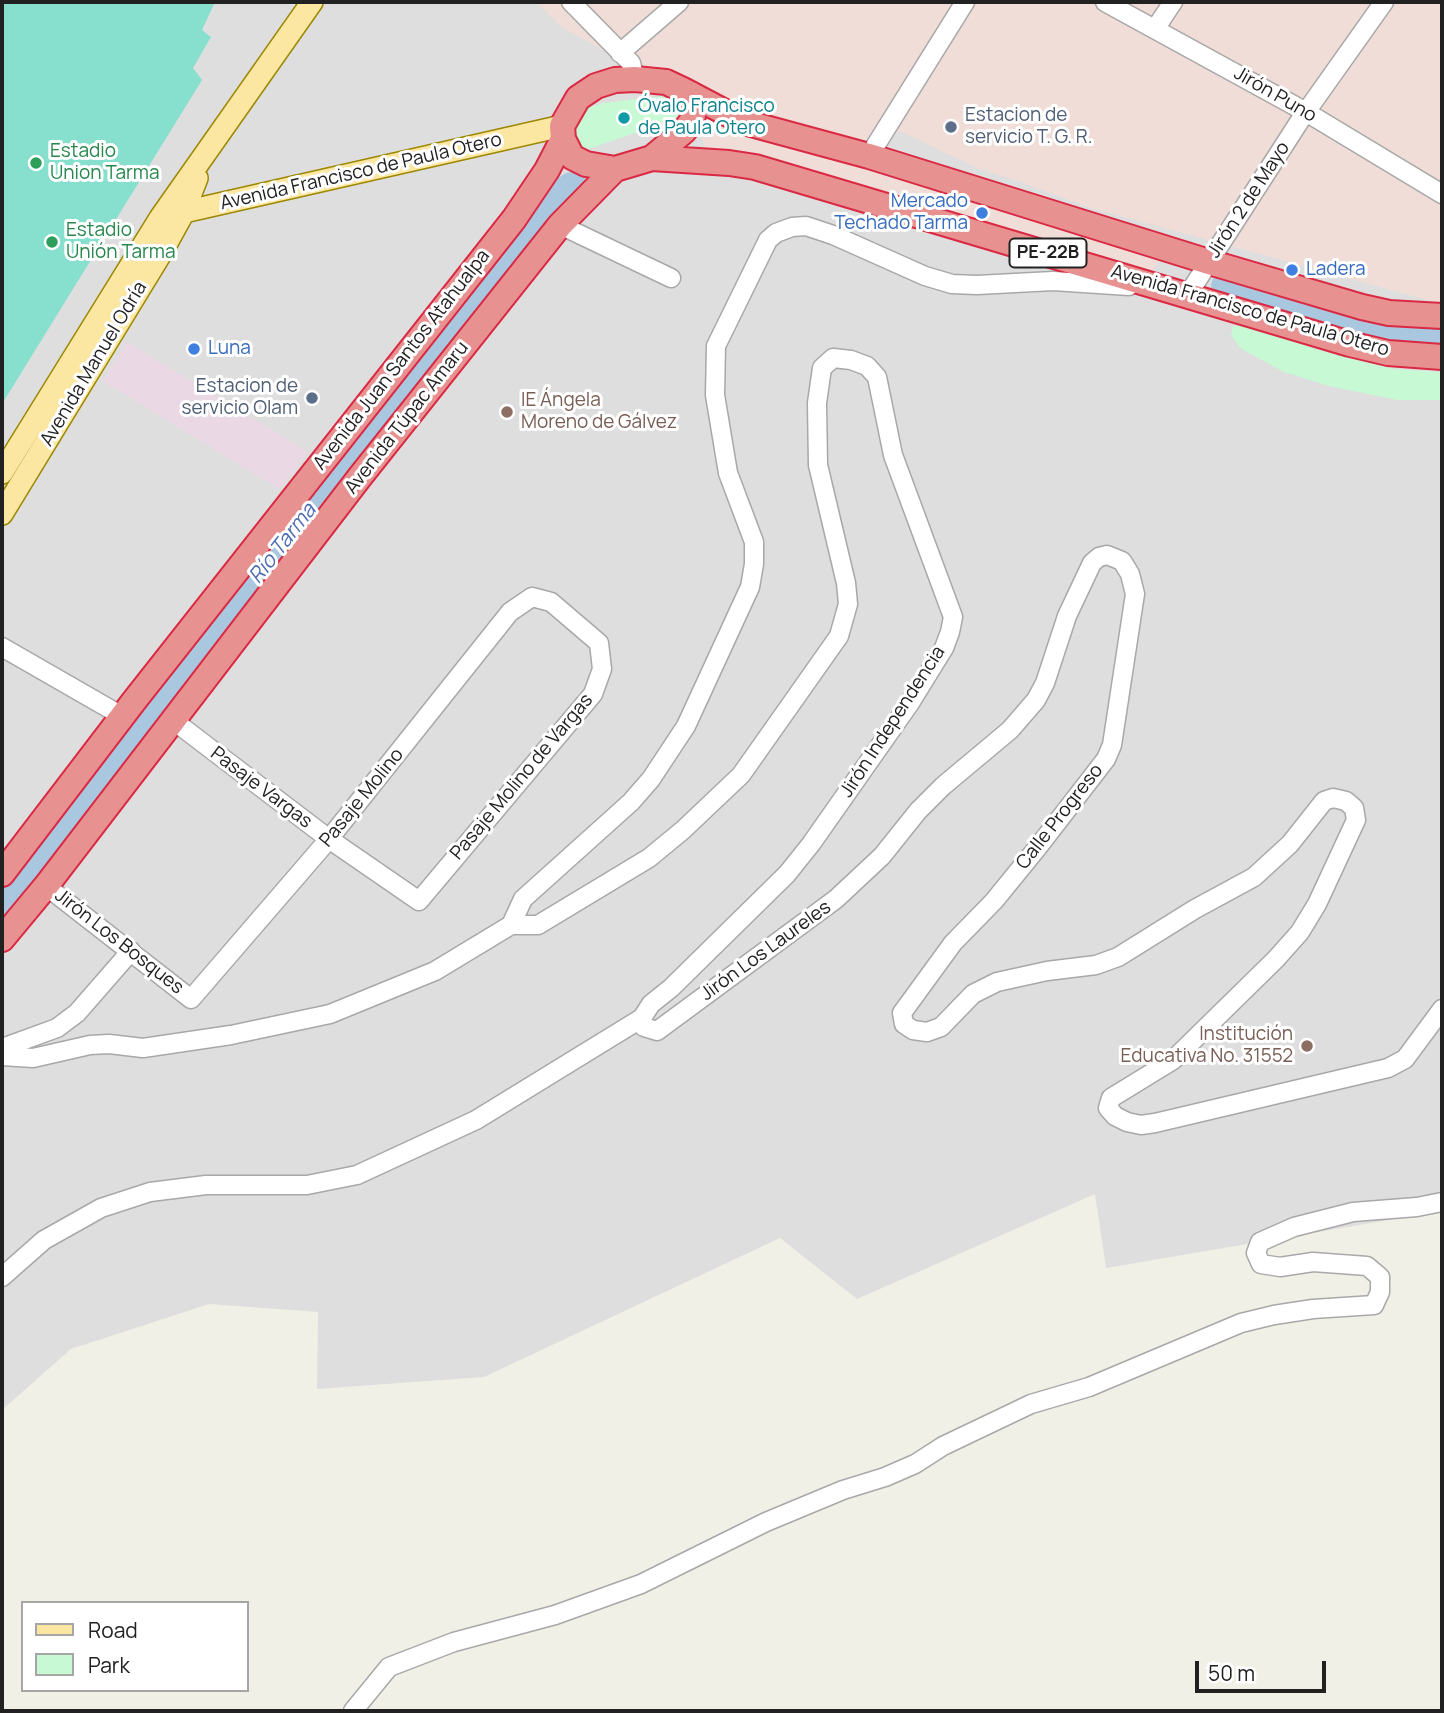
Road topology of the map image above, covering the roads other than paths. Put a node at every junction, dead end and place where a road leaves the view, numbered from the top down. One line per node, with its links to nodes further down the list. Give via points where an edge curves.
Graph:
1 (312, 2): 14 (main road)
2 (571, 2): 9 (street)
3 (679, 2): 9 (street)
4 (965, 2): 15 (street)
5 (1105, 2): 8 (street, Jirón Puno)
6 (1172, 2): 8 (street)
7 (1384, 2): 12 (street, Jirón 2 de Mayo)
8 (1155, 29): 12 (street, Jirón Puno)
9 (620, 53): 10 (street, via 631,63)
10 (635, 79): 11 (highway, PE-22B, via 666,82); 13 (highway, PE-22B, via 596,86 578,98)
11 (691, 94): 15 (highway, Avenida Francisco de Paula Otero / PE-22B, via 751,124); 16 (highway, PE-22B, via 692,121)
12 (1306, 112): 18 (street, Jirón Puno); 22 (street, Jirón 2 de Mayo)
13 (562, 133): 17 (highway, PE-22B, via 572,157); 19 (main road, Avenida Francisco de Paula Otero); 35 (highway, Avenida Juan Santos Atahualpa / PE-22B, via 547,170 514,219)
14 (206, 153): 19 (main road, Avenida Manuel Odría); 20 (main road, Avenida Manuel Odría)
15 (869, 156): 22 (highway, Avenida Francisco de Paula Otero / PE-22B)
16 (652, 158): 17 (highway, PE-22B); 24 (highway, Avenida Francisco de Paula Otero / PE-22B, via 755,167)
17 (615, 169): 21 (highway, Avenida Túpac Amaru / PE-22B)
18 (1442, 194)
19 (184, 212): 20 (main road, Avenida Francisco de Paula Otero); 29 (main road, Avenida Manuel Odría)
20 (160, 218): 28 (main road, Avenida Manuel Odría)
21 (560, 225): 23 (street); 36 (highway, Avenida Túpac Amaru / PE-22B)
22 (1209, 262): 25 (street, Jirón 2 de Mayo); 26 (highway, Avenida Francisco de Paula Otero / PE-22B, via 1362,307 1390,313)
23 (671, 278)
24 (1155, 287): 25 (highway, Avenida Francisco de Paula Otero / PE-22B); 41 (street, via 952,284 806,226 792,227 768,240 716,346 715,395 728,473 754,542 750,586 686,726 651,779 523,899)
25 (1187, 296): 27 (highway, Avenida Francisco de Paula Otero / PE-22B, via 1388,353)
26 (1441, 313)
27 (1442, 357)
28 (59, 380): 29 (main road); 30 (main road, Avenida Manuel Odría)
29 (78, 392): 31 (main road, Avenida Manuel Odría)
30 (5, 459)
31 (2, 514)
32 (1107, 555): 45 (street, Calle Progreso, via 1122,561 1135,594 1106,759 994,901 953,943 902,1013 904,1024 927,1032 941,1027 974,994 997,982 1118,957 1254,877 1290,844 1324,801 1333,798 1354,807 1356,820 1300,932 1173,1060 1111,1098 1108,1108 1127,1122 1155,1123 1388,1068 1405,1059); 46 (street, Jirón Los Laureles, via 1092,563 1067,616 1045,683 1010,730 943,786 882,856 836,899 657,1031 644,1027)
33 (532, 597): 37 (street, Pasaje Molino, via 510,612); 40 (street, Pasaje Molino de Vargas, via 551,602 599,643 602,669 593,694)
34 (2, 647): 35 (street)
35 (122, 716): 38 (highway, Avenida Juan Santos Atahualpa / PE-22B)
36 (174, 721): 37 (street, Pasaje Vargas); 39 (highway, Avenida Túpac Amaru / PE-22B)
37 (330, 839): 40 (street, Pasaje Vargas); 44 (street, Pasaje Molino)
38 (2, 874)
39 (46, 886): 42 (highway, Avenida Túpac Amaru / PE-22B); 43 (street, Jirón Los Bosques)
40 (419, 901)
41 (511, 926): 46 (street, Jirón Independencia, via 538,925 649,858 683,830 741,775 839,636 848,604 818,466 817,403 822,368 832,358 866,366 877,377 893,455 953,617 950,632 916,694 803,854); 48 (street, via 435,971 330,1014 143,1048 90,1045 33,1058)
42 (2, 939)
43 (131, 951): 44 (street, Jirón Los Bosques); 47 (street, via 77,1013 57,1028)
44 (191, 999)
45 (1442, 1009)
46 (642, 1018): 50 (street, via 476,1120 356,1175 307,1185 206,1185 150,1192 102,1209 44,1240)
47 (2, 1048)
48 (2, 1056)
49 (1442, 1202): 51 (street, via 1353,1212 1294,1227 1260,1242 1256,1253 1261,1264 1367,1266 1380,1277 1374,1305 1313,1309 1241,1323 1089,1387 1031,1404 915,1464 766,1522 641,1584 389,1667)
50 (2, 1277)
51 (353, 1711)

